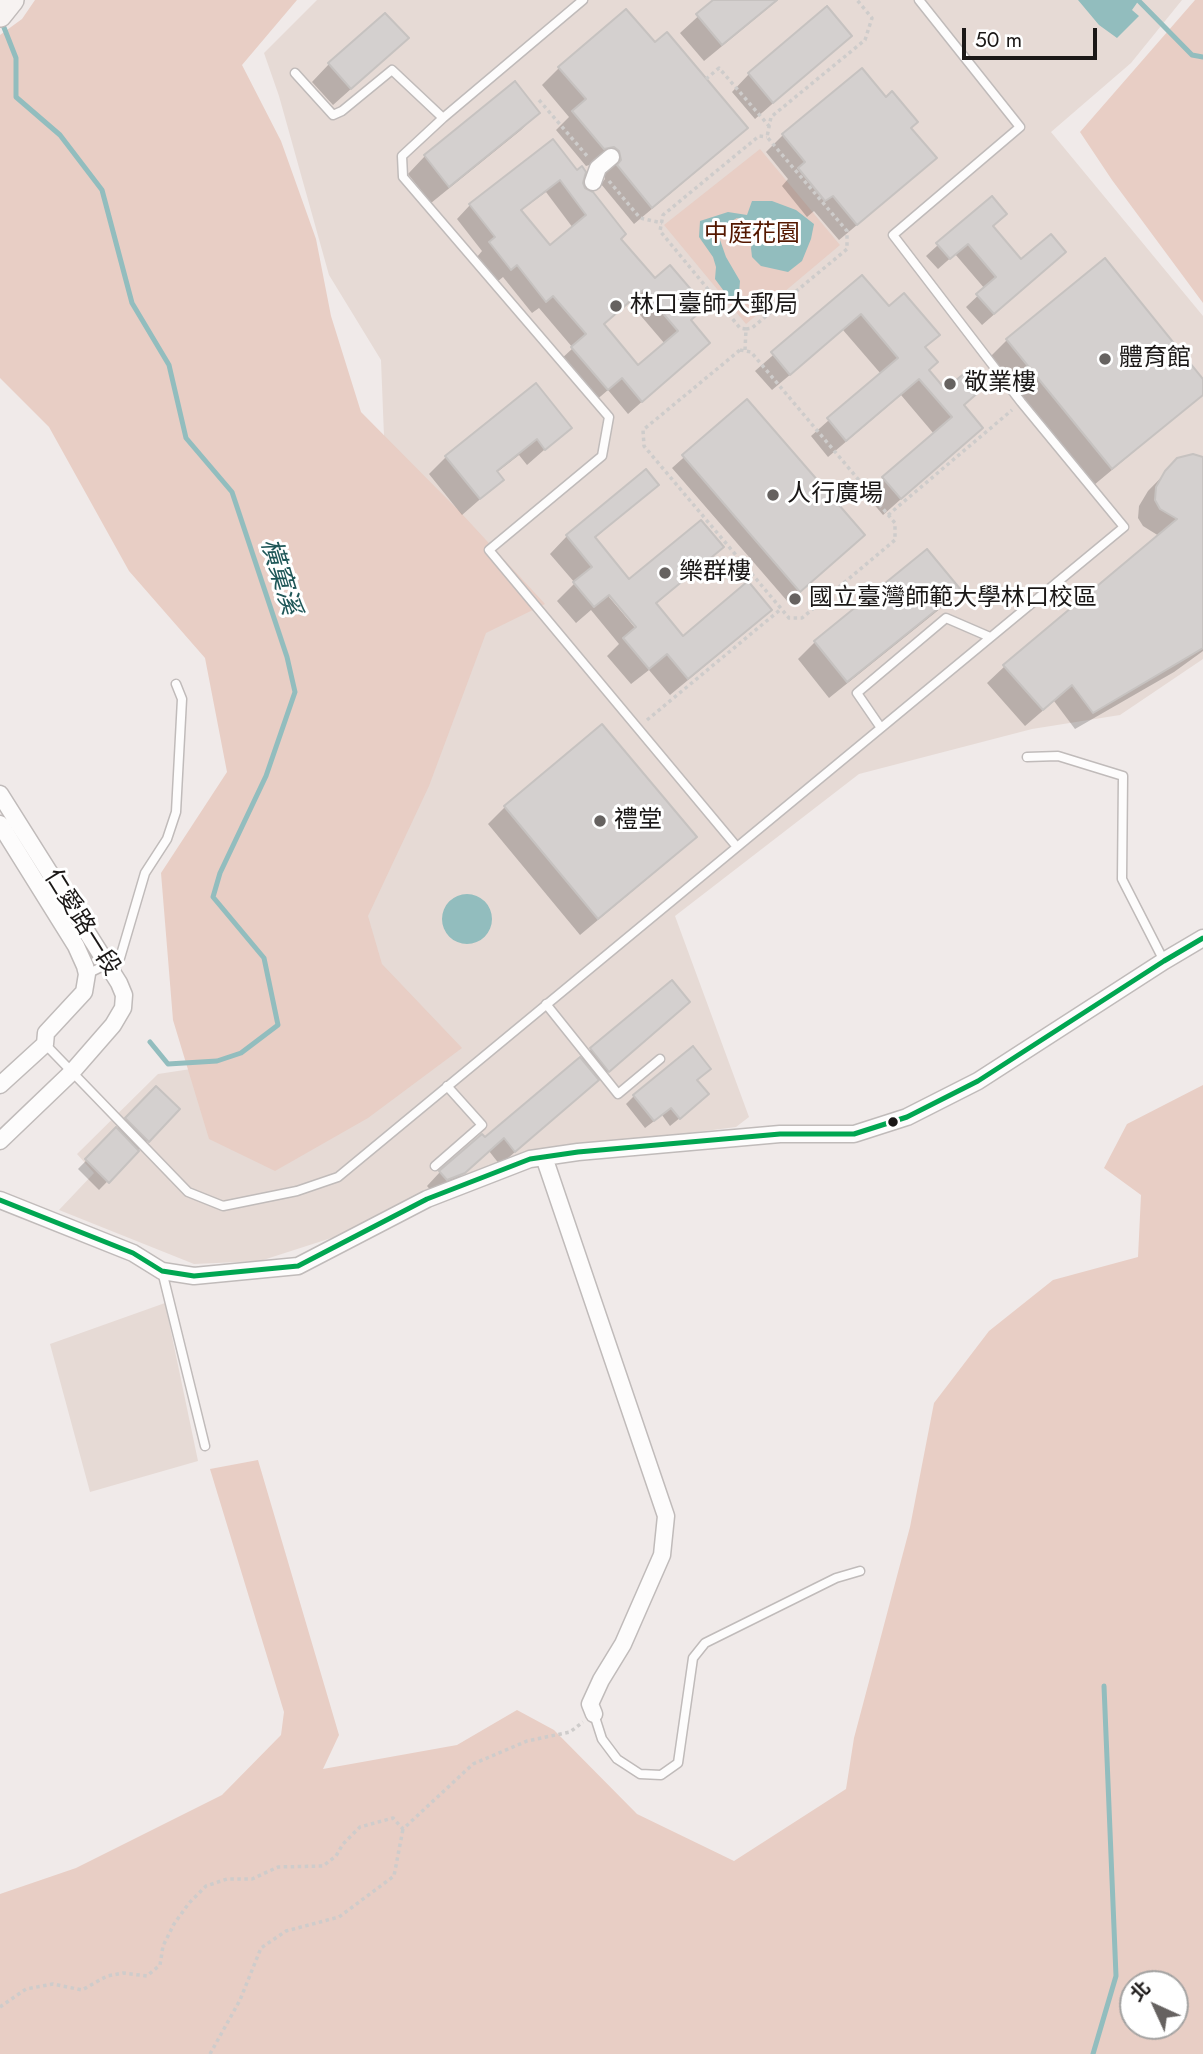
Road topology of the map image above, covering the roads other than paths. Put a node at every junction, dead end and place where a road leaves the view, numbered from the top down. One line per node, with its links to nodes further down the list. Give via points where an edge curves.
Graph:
1 (12, 0): 4 (main road)
2 (583, 0): 6 (lane)
3 (919, 0): 9 (lane, via 1020,127 894,235 1021,402 1124,527)
4 (0, 15)
5 (295, 73): 6 (lane, via 332,115 392,70)
6 (443, 118): 15 (lane, via 402,156 403,177 610,417 603,456 489,550)
7 (611, 158): 8 (street, via 598,168)
8 (593, 182)
9 (990, 638): 11 (lane); 11 (lane, via 946,618 857,693)
10 (176, 684): 18 (lane, via 182,699 176,812 167,839 145,873 120,958)
11 (881, 728): 15 (lane)
12 (1027, 757): 17 (lane, via 1058,756 1123,776 1122,879)
13 (0, 794): 18 (street, 仁愛路一段)
14 (0, 824): 19 (street, 仁愛路一段, via 76,946)
15 (737, 847): 20 (lane)
16 (1203, 938): 17 (street)
17 (1164, 961): 27 (street, via 978,1081 907,1117 854,1134 780,1134)
18 (108, 965): 19 (lane); 23 (street, 仁愛路一段, via 124,995 122,1008)
19 (87, 974): 21 (street, 仁愛路一段, via 84,992 46,1033)
20 (547, 1004): 22 (lane, via 618,1094); 25 (lane)
21 (45, 1044): 23 (lane); 24 (street, 仁愛路一段)
22 (660, 1059)
23 (72, 1072): 25 (lane, via 188,1192 223,1206 297,1191 338,1177); 26 (street, 仁愛路一段)
24 (0, 1085)
25 (447, 1086): 28 (lane, via 482,1125)
26 (0, 1141)
27 (544, 1157): 30 (street, via 427,1199 298,1266 194,1276); 33 (street, via 666,1516 662,1555 623,1644 590,1704)
28 (435, 1166)
29 (0, 1200): 30 (street, via 133,1253)
30 (162, 1271): 31 (lane)
31 (205, 1446)
32 (860, 1571): 33 (lane, via 836,1578 705,1643 693,1658 678,1763 661,1775 640,1774 617,1759 603,1740)
33 (594, 1714)

